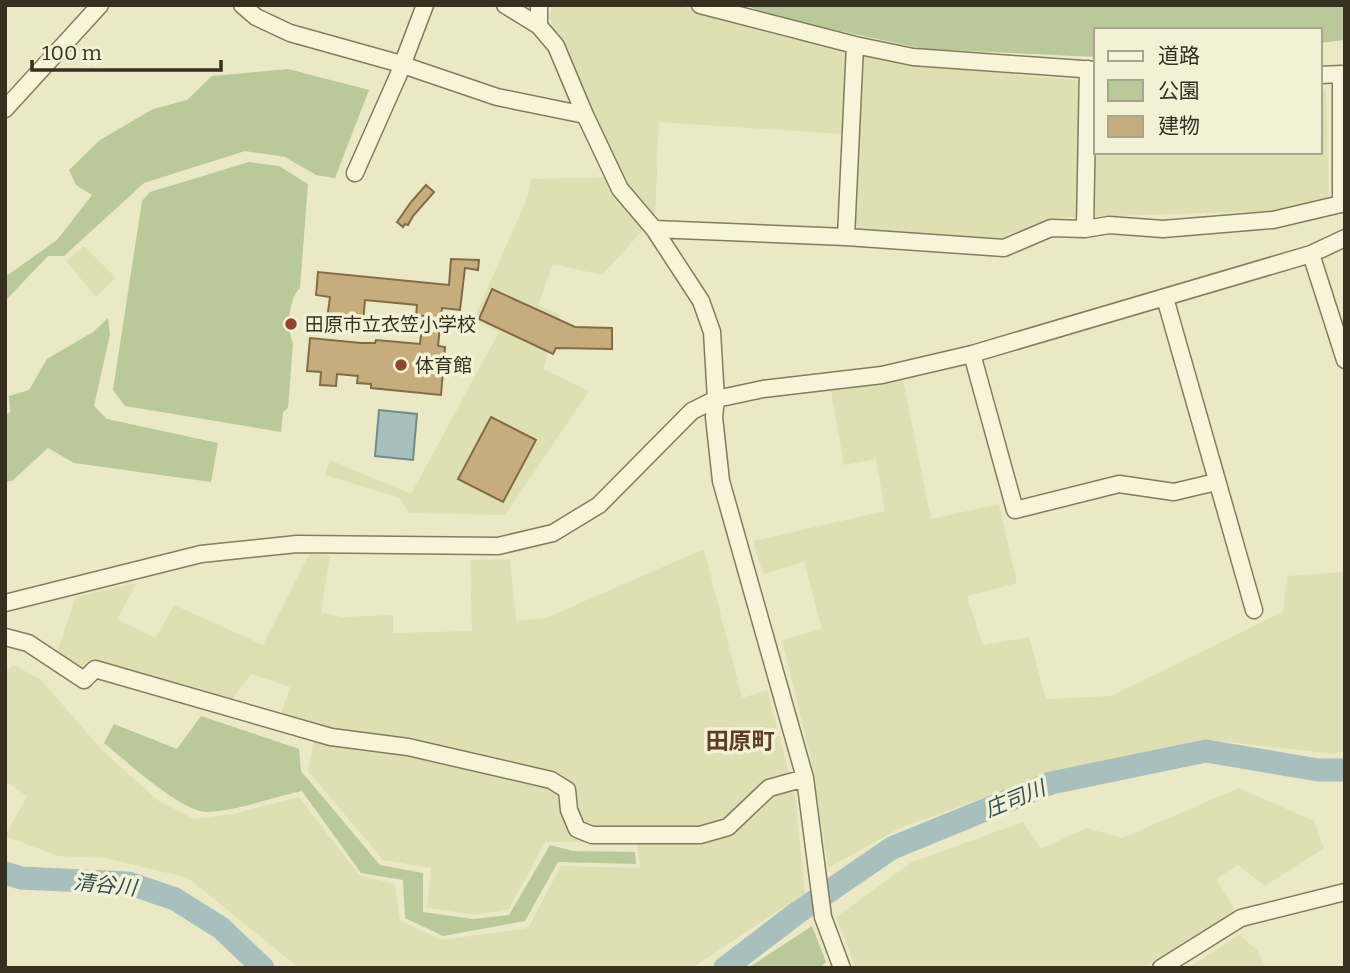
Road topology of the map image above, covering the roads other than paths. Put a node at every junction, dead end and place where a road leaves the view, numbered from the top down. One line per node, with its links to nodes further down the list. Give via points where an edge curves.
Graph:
1 (100, 5): 14 (street)
2 (242, 5): 11 (street, via 289,33)
3 (425, 5): 11 (street)
4 (505, 5): 9 (street)
5 (539, 5): 9 (street)
6 (700, 5): 8 (street)
7 (734, 5): 8 (street)
8 (757, 21): 10 (street)
9 (539, 26): 15 (street, via 556,46)
10 (855, 45): 12 (street, via 913,57); 20 (street)
11 (402, 65): 15 (street, via 497,97); 16 (street)
12 (1092, 70): 19 (street)
13 (1322, 75): 17 (street, via 1341,74)
14 (5, 109)
15 (585, 115): 18 (street, via 620,189)
16 (355, 173)
17 (1343, 203): 19 (street, via 1273,220 1163,229 1109,225)
18 (654, 229): 20 (street); 26 (street, via 701,301 712,332)
19 (1085, 229): 20 (street, via 1051,228 1004,248)
20 (846, 237)
21 (1345, 238): 22 (street)
22 (1311, 254): 23 (street); 25 (street)
23 (1165, 298): 24 (street); 27 (street)
24 (972, 354): 26 (street, via 882,375); 27 (street, via 1015,510 1119,484 1174,492)
25 (1345, 360)
26 (716, 399): 28 (street, via 692,411 599,505 553,533 498,546 297,544 201,554); 31 (street, via 721,481)
27 (1216, 482): 29 (street)
28 (5, 603)
29 (1254, 610)
30 (5, 638): 31 (street, via 28,643 84,680 95,669 331,737 408,747 551,780 567,790 577,829 592,835 701,835 727,827 769,788)
31 (805, 778): 33 (street, via 823,917)
32 (1345, 892): 34 (street, via 1241,918)
33 (842, 968)
34 (1161, 968)

